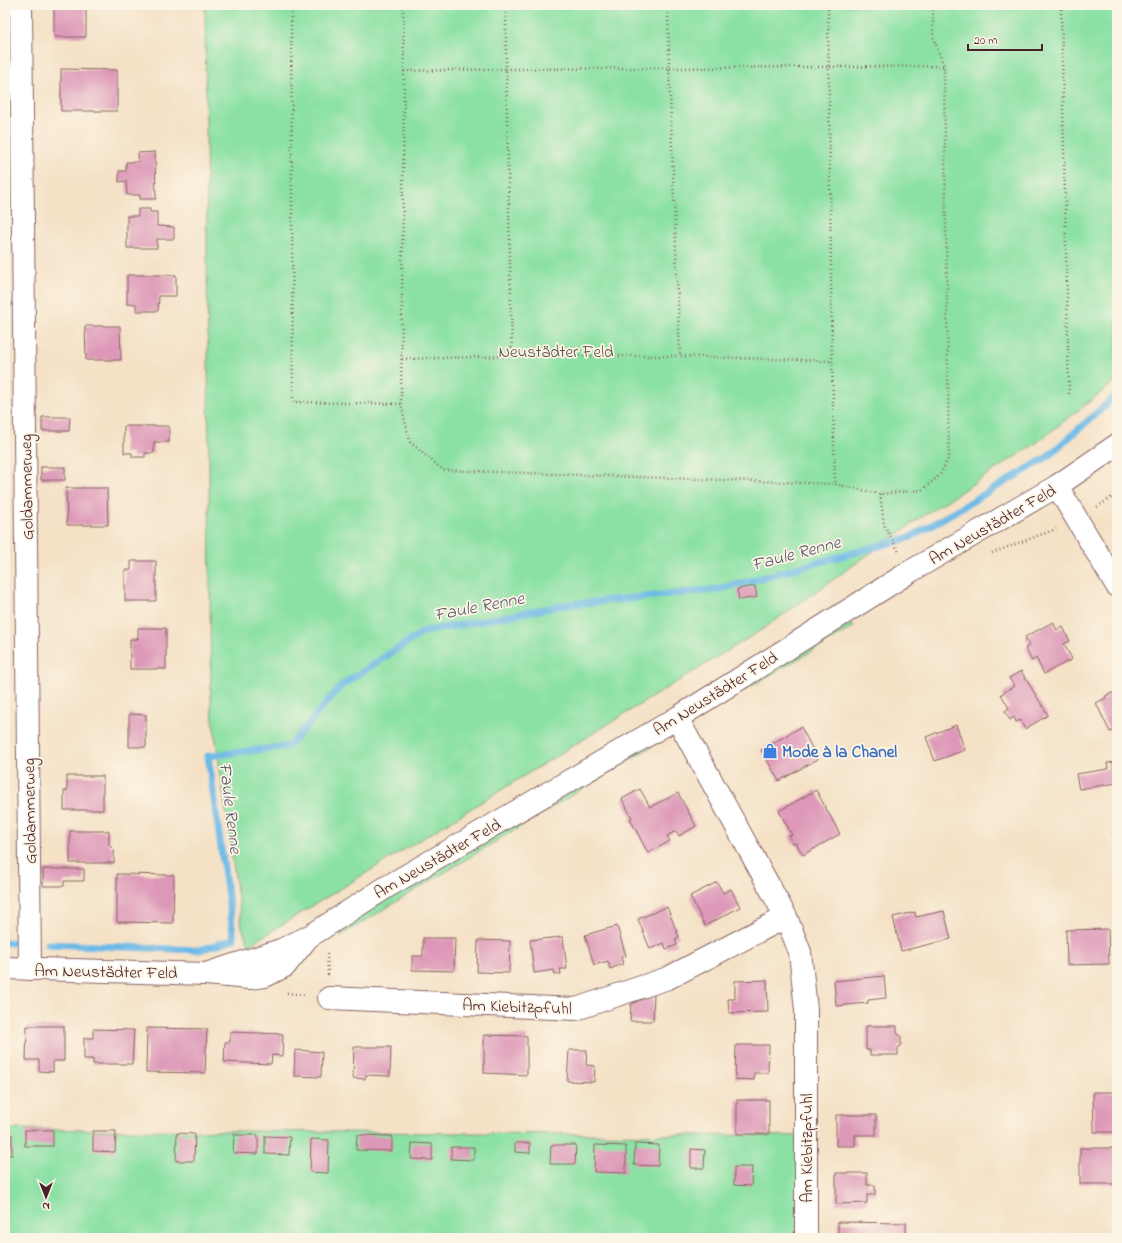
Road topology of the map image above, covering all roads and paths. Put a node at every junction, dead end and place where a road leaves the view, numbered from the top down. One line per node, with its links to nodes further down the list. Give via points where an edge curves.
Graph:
1 (21, 5): 30 (street, Goldammerweg)
2 (291, 5): 19 (path, via 293,402)
3 (403, 5): 13 (path)
4 (506, 5): 12 (path)
5 (668, 5): 11 (path)
6 (828, 5): 10 (path)
7 (933, 5): 9 (path, via 933,37)
8 (1061, 5): 18 (path)
9 (944, 66): 10 (path); 23 (path, via 949,457 940,475 922,490)
10 (828, 67): 11 (path); 17 (path)
11 (669, 68): 12 (path); 15 (path)
12 (506, 69): 13 (path); 14 (path)
13 (404, 71): 16 (path)
14 (512, 356): 15 (path); 16 (path)
15 (680, 356): 17 (path)
16 (402, 358): 19 (path)
17 (832, 361): 21 (path)
18 (1069, 394)
19 (401, 404): 21 (path, via 410,442 442,470)
20 (1117, 445): 22 (street, Am Neustädter Feld)
21 (835, 484): 23 (path)
22 (1057, 486): 24 (street, Am Neustädter Feld); 25 (street)
23 (880, 494): 24 (path, via 884,525)
24 (911, 571): 26 (street, Am Neustädter Feld)
25 (1117, 586)
26 (677, 718): 27 (street, Am Kiebitzpfuhl); 28 (street, Am Neustädter Feld, via 385,888)
27 (786, 916): 33 (street, Am Kiebitzpfuhl, via 668,978 576,1009); 34 (street, Am Kiebitzpfuhl, via 800,952 806,1010)
28 (310, 936): 31 (street, Am Neustädter Feld, via 282,950); 32 (street, Am Neustädter Feld, via 285,966)
29 (5, 968): 30 (street, Am Neustädter Feld)
30 (30, 969): 31 (street, Am Neustädter Feld)
31 (206, 974): 32 (street, Am Neustädter Feld, via 249,978)
32 (265, 976): 33 (path, via 268,990)
33 (330, 998)
34 (806, 1238)

